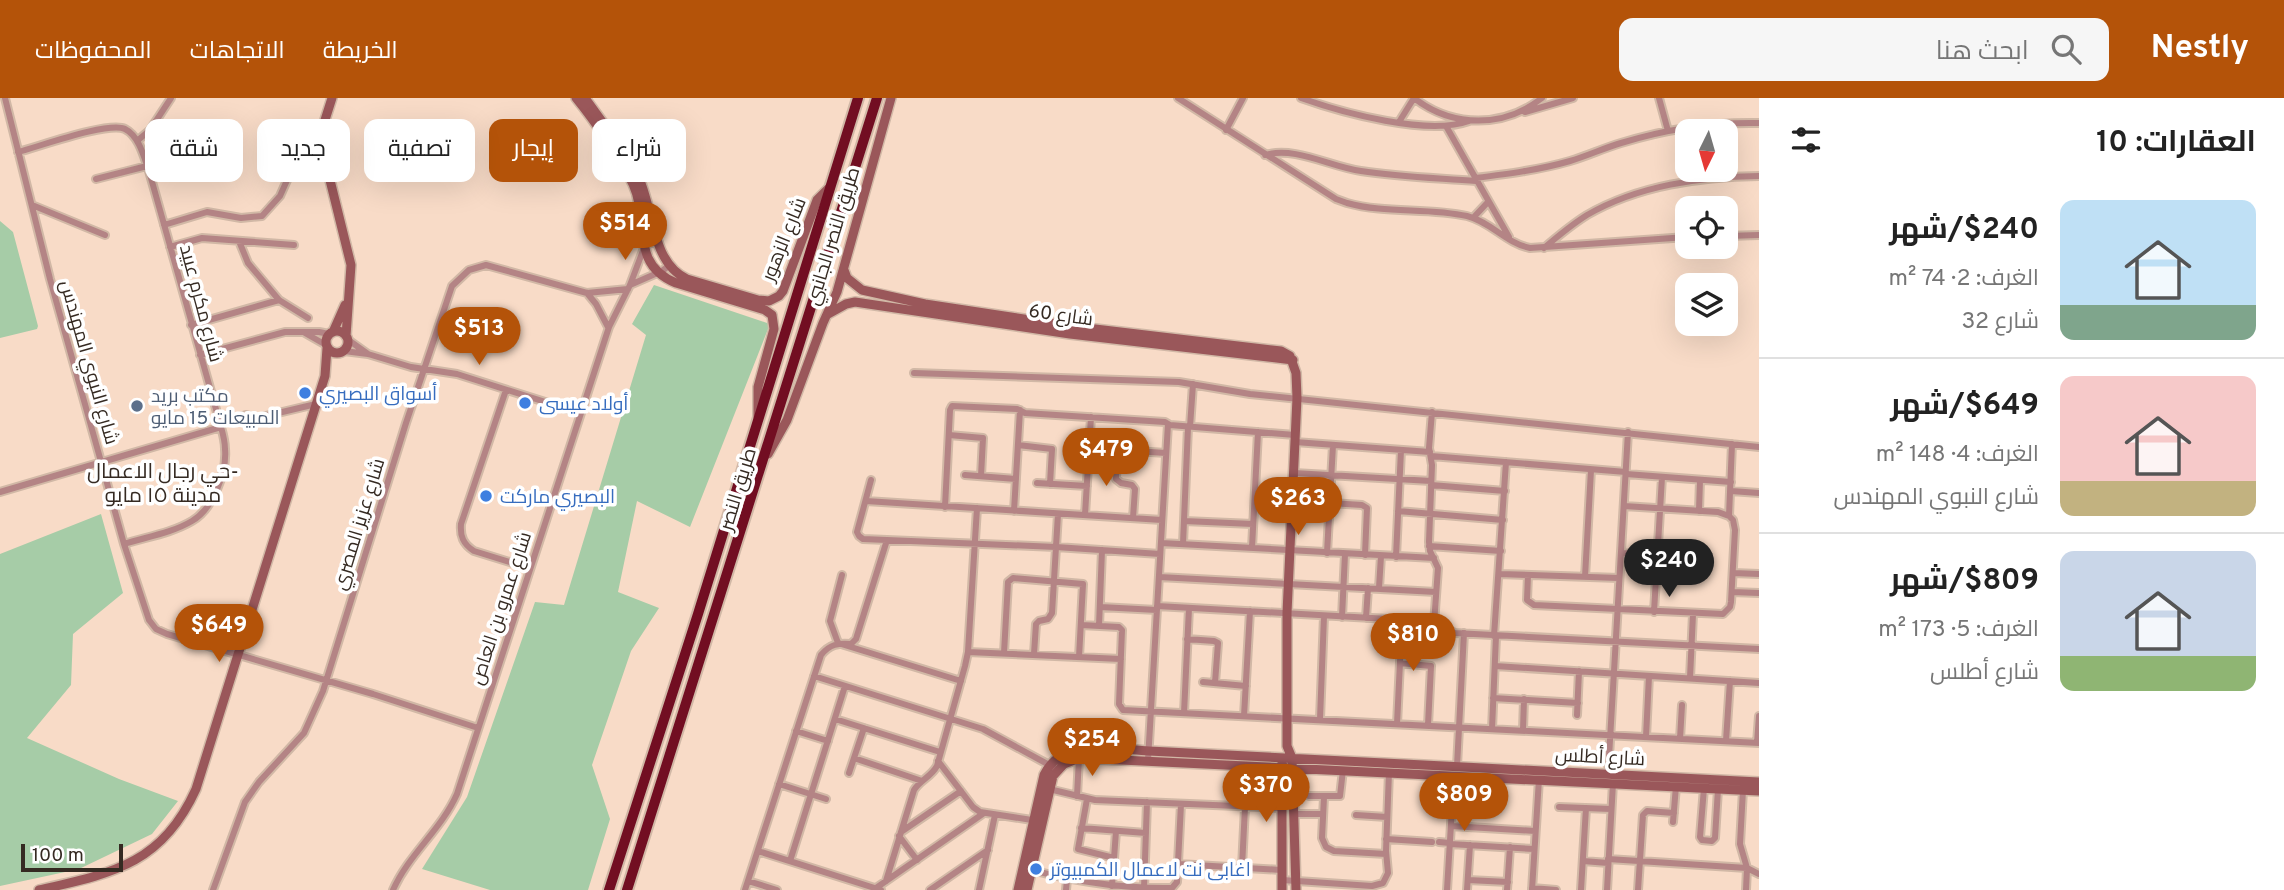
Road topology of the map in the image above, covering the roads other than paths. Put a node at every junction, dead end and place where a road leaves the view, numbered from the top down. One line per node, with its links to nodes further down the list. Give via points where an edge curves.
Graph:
1 (5, 98): 24 (street, شارع النبوي المهندس)
2 (171, 98): 23 (street)
3 (332, 98): 53 (street, via 324,134 328,172 351,265)
4 (576, 98): 47 (street, via 634,185)
5 (585, 98): 44 (street, via 638,176)
6 (858, 98): 33 (highway, طريق النصر)
7 (877, 98): 96 (highway, طريق النصر)
8 (891, 98): 50 (street, طريق النصر الجانبي)
9 (1178, 98): 21 (street)
10 (1243, 98): 21 (street)
11 (1301, 98): 18 (street)
12 (1414, 98): 17 (street, via 1440,114); 18 (street)
13 (1542, 98): 16 (street)
14 (1573, 98): 16 (street)
15 (1659, 98): 22 (street)
16 (1519, 113): 17 (street)
17 (1469, 121): 20 (street)
18 (1398, 122): 20 (street)
19 (1759, 122): 22 (street)
20 (1446, 127): 30 (street)
21 (1226, 130): 25 (street)
22 (1668, 131): 30 (street, via 1572,160)
23 (137, 141): 24 (street, via 123,128 105,127); 26 (street, شارع مكرم عبيد)
24 (18, 152): 35 (street, شارع النبوي المهندس)
25 (1265, 155): 30 (street, via 1290,152 1337,167 1383,174); 36 (street, via 1347,203)
26 (145, 161)
27 (145, 167): 29 (street)
28 (1759, 176): 48 (street, via 1689,181 1634,194 1589,214)
29 (96, 179)
30 (1476, 179): 34 (street)
31 (152, 182): 37 (street, شارع مكرم عبيد)
32 (286, 182): 37 (street, via 262,216 208,212)
33 (830, 187): 49 (street, شارع الزهور, via 817,200 787,284 774,299 758,300 693,281); 78 (highway, طريق النصر)
34 (1488, 202): 36 (street); 43 (street)
35 (32, 205): 39 (street); 97 (street, شارع النبوي المهندس)
36 (1473, 218): 43 (street)
37 (164, 225): 46 (street, شارع مكرم عبيد)
38 (1759, 235): 40 (street)
39 (105, 236)
40 (1738, 236)
41 (1675, 238): 48 (street)
42 (239, 240): 45 (street); 46 (street, via 202,238); 55 (street, via 247,263)
43 (1510, 241): 48 (street)
44 (659, 243): 47 (street); 49 (street)
45 (294, 245)
46 (170, 247): 59 (street, شارع مكرم عبيد)
47 (644, 248): 51 (street); 52 (street, شارع عمرو بن العاص)
48 (1543, 248)
49 (670, 265): 51 (street)
50 (844, 270): 56 (street, شارع 60, via 862,290); 57 (street, طريق النصر الجانبي)
51 (658, 273): 52 (street); 78 (street, شارع الزهور, via 772,315 774,329 758,387)
52 (629, 287): 54 (street, شارع عزيز المصري); 60 (street, شارع عمرو بن العاص)
53 (349, 293): 62 (street); 63 (street)
54 (587, 293): 60 (street); 68 (street, شارع عزيز المصري, via 499,267 476,266 456,280 448,293)
55 (279, 300): 58 (street); 59 (street)
56 (924, 308): 57 (street, شارع 60, via 855,302); 73 (street, شارع 60, via 1095,333 1281,351 1293,360)
57 (828, 314): 96 (street, طريق النصر الجانبي, via 787,420)
58 (308, 318)
59 (191, 325): 67 (street, شارع مكرم عبيد)
60 (609, 327): 77 (street, شارع عمرو بن العاص)
61 (305, 333): 62 (street); 64 (street); 67 (street, via 285,332)
62 (331, 333): 63 (street, via 338,331); 64 (street)
63 (347, 337): 65 (street); 66 (street)
64 (327, 346): 65 (street, via 333,353); 70 (street)
65 (342, 352): 66 (street); 70 (street)
66 (368, 354): 68 (street)
67 (200, 355): 80 (street, شارع مكرم عبيد)
68 (424, 369): 72 (street); 211 (street, شارع عزيز المصري)
69 (914, 373): 71 (street)
70 (325, 376): 74 (street)
71 (1193, 384): 73 (street); 82 (street)
72 (506, 390): 77 (street); 159 (street, via 461,524 461,536 474,551)
73 (1297, 398): 76 (street); 86 (street, شارع 60)
74 (316, 404): 80 (street, via 257,418 246,415); 200 (street)
75 (1020, 410): 79 (street); 85 (street, via 952,406); 88 (street)
76 (1433, 412): 84 (street); 95 (street)
77 (580, 413): 159 (street, شارع عمرو بن العاص)
78 (758, 417): 217 (highway, طريق النصر)
79 (1091, 417): 81 (street); 91 (street)
80 (221, 425): 97 (street); 141 (street, شارع مكرم عبيد, via 225,461 206,509 178,528)
81 (1168, 425): 82 (street); 94 (street)
82 (1189, 427): 83 (street); 137 (street)
83 (1258, 432): 86 (street); 115 (street)
84 (1628, 432): 87 (street); 101 (street)
85 (949, 435): 104 (street, via 983,438); 123 (street)
86 (1295, 439): 89 (street); 100 (street, شارع 60)
87 (1732, 444): 90 (street); 110 (street)
88 (1018, 445): 106 (street); 113 (street, via 1052,449)
89 (1333, 445): 93 (street); 103 (street)
90 (1759, 447)
91 (1089, 448): 92 (street); 114 (street)
92 (1117, 450): 94 (street); 134 (street, via 1116,479 1135,489)
93 (1401, 450): 95 (street); 107 (street)
94 (1166, 453): 135 (street)
95 (1430, 454): 98 (street); 112 (street)
96 (765, 459): 220 (highway, طريق النصر)
97 (102, 462): 118 (street); 141 (street, شارع النبوي المهندس)
98 (1506, 462): 99 (street); 116 (street)
99 (1591, 470): 101 (street); 166 (street)
100 (1294, 473): 103 (street); 119 (street, شارع 60)
101 (1626, 473): 105 (street); 124 (street)
102 (965, 475): 104 (street)
103 (1332, 475): 107 (street); 122 (street)
104 (981, 476): 106 (street)
105 (1662, 477): 109 (street); 126 (street)
106 (1016, 479): 127 (street)
107 (1399, 479): 112 (street); 128 (street)
108 (871, 480): 121 (street)
109 (1700, 480): 110 (street); 129 (street)
110 (1731, 482): 117 (street)
111 (1037, 483): 113 (street)
112 (1431, 483): 116 (street); 131 (street)
113 (1050, 484): 114 (street)
114 (1087, 486): 132 (street)
115 (1255, 489): 119 (street); 138 (street)
116 (1504, 491): 136 (street)
117 (1731, 491): 120 (street); 133 (street)
118 (0, 492)
119 (1293, 492): 148 (street, شارع 60)
120 (1759, 494)
121 (866, 502): 123 (street); 139 (street, via 858,535)
122 (1330, 503): 151 (street); 154 (street, via 1367,508)
123 (945, 506): 125 (street)
124 (1623, 506): 126 (street); 150 (street)
125 (977, 509): 127 (street); 142 (street)
126 (1660, 509): 129 (street); 155 (street)
127 (1014, 511): 130 (street)
128 (1398, 511): 131 (street); 157 (street)
129 (1699, 511): 133 (street)
130 (1058, 514): 132 (street); 145 (street)
131 (1430, 514): 136 (street); 144 (street)
132 (1085, 515): 134 (street)
133 (1729, 516): 160 (street, via 1735,525)
134 (1133, 518): 135 (street)
135 (1163, 520): 140 (street)
136 (1503, 520): 149 (street)
137 (1184, 522): 138 (street); 143 (street)
138 (1253, 524): 146 (street)
139 (887, 540): 142 (street); 195 (street, via 856,639 850,644)
140 (1161, 543): 143 (street); 152 (street)
141 (124, 544): 200 (street, شارع النبوي المهندس, via 152,625 167,634)
142 (975, 544): 145 (street); 198 (street)
143 (1183, 544): 146 (street)
144 (1429, 546): 149 (street); 158 (street)
145 (1056, 547): 147 (street); 168 (street)
146 (1252, 548): 148 (street)
147 (1102, 550): 152 (street); 176 (street)
148 (1290, 550): 151 (street); 169 (street, شارع 60)
149 (1501, 551): 161 (street)
150 (1621, 552): 155 (street); 167 (street)
151 (1327, 553): 153 (street)
152 (1160, 554): 165 (street)
153 (1345, 554): 154 (street); 170 (street)
154 (1365, 555): 156 (street)
155 (1657, 555): 181 (street)
156 (1381, 556): 157 (street); 172 (street)
157 (1395, 557): 158 (street)
158 (1434, 558): 173 (street)
159 (529, 568): 239 (street, شارع عمرو بن العاص)
160 (1733, 573): 162 (street); 174 (street)
161 (1500, 574): 164 (street); 192 (street)
162 (1759, 574)
163 (842, 575): 195 (street, via 830,621)
164 (1528, 575): 166 (street); 179 (street, via 1531,604)
165 (1159, 577): 169 (street); 177 (street)
166 (1585, 577): 167 (street)
167 (1619, 578): 179 (street)
168 (1054, 580): 189 (street, via 1083,584); 199 (street, via 1008,580); 201 (street, via 1051,615 1036,624)
169 (1288, 584): 170 (street); 182 (street, شارع 60)
170 (1344, 587): 171 (street); 185 (street)
171 (1368, 587): 172 (street); 186 (street)
172 (1379, 588): 173 (street)
173 (1436, 592): 188 (street)
174 (1732, 592): 175 (street); 183 (street, via 1727,611)
175 (1759, 593)
176 (1100, 607): 177 (street); 190 (street)
177 (1157, 608): 178 (street); 227 (street)
178 (1189, 608): 180 (street); 193 (street)
179 (1617, 610): 181 (street); 194 (street)
180 (1250, 611): 182 (street); 218 (street)
181 (1654, 612): 183 (street)
182 (1287, 614): 184 (street); 232 (street, شارع 60)
183 (1693, 614): 196 (street)
184 (1324, 616): 185 (street); 235 (street)
185 (1342, 617): 186 (street)
186 (1366, 618): 187 (street)
187 (1402, 621): 188 (street); 204 (street)
188 (1434, 624): 191 (street)
189 (1081, 625): 190 (street); 202 (street)
190 (1099, 626): 203 (street, via 1122,629)
191 (1464, 633): 192 (street); 238 (street)
192 (1495, 636): 194 (street); 205 (street)
193 (1187, 639): 215 (street, via 1217,642); 228 (street)
194 (1615, 642): 196 (street); 207 (street)
195 (838, 643): 208 (street, via 821,655); 212 (street)
196 (1691, 646): 197 (street); 210 (street)
197 (1759, 649)
198 (968, 652): 199 (street); 212 (street)
199 (1004, 653): 201 (street)
200 (237, 654): 211 (street); 328 (street, via 196,789 179,821 135,861)
201 (1034, 654): 202 (street)
202 (1079, 657): 203 (street)
203 (1121, 659): 227 (street, via 1120,707)
204 (1400, 663): 236 (street); 237 (street, via 1431,666)
205 (1494, 666): 206 (street); 221 (street)
206 (1580, 671): 207 (street); 224 (street)
207 (1614, 674): 209 (street); 244 (street)
208 (814, 676): 219 (street); 243 (street)
209 (1649, 676): 210 (street); 245 (street)
210 (1690, 678): 213 (street)
211 (327, 681): 239 (street); 341 (street, شارع عزيز المصري, via 304,733 245,802)
212 (961, 681): 234 (street)
213 (1730, 681): 216 (street); 248 (street)
214 (1203, 682): 215 (street)
215 (1215, 683): 218 (street)
216 (1759, 683)
217 (675, 684): 220 (highway, via 682,692); 223 (highway, طريق النصر)
218 (1246, 685): 230 (street)
219 (845, 686): 233 (street); 234 (street)
220 (692, 691): 226 (highway, طريق النصر)
221 (1493, 698): 222 (street); 241 (street)
222 (1524, 699): 224 (street); 242 (street)
223 (669, 703): 226 (highway, via 679,702); 343 (highway, طريق النصر)
224 (1578, 703): 229 (street)
225 (1682, 705): 246 (street)
226 (686, 709): 336 (highway, طريق النصر)
227 (1151, 711): 228 (street); 251 (street)
228 (1184, 713): 230 (street)
229 (1577, 715)
230 (1244, 716): 232 (street)
231 (1759, 716): 249 (street)
232 (1287, 718): 235 (street); 255 (street, شارع 60)
233 (835, 719): 240 (street); 247 (street)
234 (950, 719): 250 (street); 256 (street, via 987,731)
235 (1320, 719): 236 (street)
236 (1397, 723): 237 (street)
237 (1429, 725): 238 (street)
238 (1460, 727): 241 (street); 259 (street)
239 (478, 728): 342 (street, شارع عمرو بن العاص, via 450,810 405,866)
240 (864, 728): 250 (street); 252 (street)
241 (1492, 729): 242 (street)
242 (1523, 730): 244 (street)
243 (796, 731): 247 (street); 266 (street)
244 (1610, 735): 245 (street); 263 (street)
245 (1646, 737): 246 (street)
246 (1680, 739): 248 (street)
247 (828, 741): 274 (street)
248 (1726, 741): 249 (street)
249 (1758, 743)
250 (940, 752): 254 (street)
251 (1149, 755): 253 (street, شارع أطلس); 255 (street, شارع أطلس); 256 (street, شارع أطلس, via 1076,749 1059,755)
252 (854, 758): 261 (street); 264 (street)
253 (1079, 758): 256 (street, شارع أطلس); 275 (street)
254 (938, 761): 264 (street); 272 (street)
255 (1287, 762): 257 (street, شارع أطلس); 258 (street, شارع أطلس); 284 (street); 289 (street)
256 (1054, 767): 268 (street)
257 (1389, 767): 258 (street, شارع أطلس); 259 (street, شارع أطلس); 293 (street)
258 (1343, 769): 277 (street, via 1340,796)
259 (1456, 771): 260 (street, شارع أطلس); 296 (street)
260 (1470, 772): 262 (street, شارع أطلس); 263 (street, شارع أطلس)
261 (849, 773)
262 (1539, 779): 263 (street, شارع أطلس); 299 (street)
263 (1610, 779): 265 (street, شارع أطلس); 267 (street, شارع أطلس); 286 (street)
264 (922, 781): 301 (street, via 914,790)
265 (1759, 782)
266 (779, 784): 274 (street); 308 (street)
267 (1676, 786): 269 (street, شارع أطلس); 288 (street)
268 (1044, 787): 275 (street); 294 (street); 319 (street)
269 (1704, 788): 270 (street, شارع أطلس); 270 (street, via 1700,837 1710,841 1715,838)
270 (1718, 789): 271 (street, شارع أطلس)
271 (1743, 790): 273 (street, شارع أطلس); 318 (street, via 1740,844)
272 (961, 791): 287 (street); 301 (street)
273 (1759, 791)
274 (811, 794): 278 (street); 312 (street)
275 (1077, 796): 279 (street)
276 (1309, 796): 277 (street)
277 (1324, 797): 290 (street)
278 (825, 799)
279 (1087, 799): 280 (street); 297 (street)
280 (1147, 802): 281 (street); 300 (street)
281 (1181, 804): 282 (street); 316 (street)
282 (1245, 807): 284 (street); 317 (street)
283 (1559, 807): 285 (street)
284 (1281, 808): 321 (street)
285 (1586, 808): 286 (street); 314 (street)
286 (1611, 809): 313 (street)
287 (984, 813): 291 (street); 311 (street)
288 (1674, 813): 295 (street); 315 (street, via 1644,812)
289 (1293, 814): 290 (street); 327 (street)
290 (1323, 814): 309 (street, via 1322,838 1329,850)
291 (995, 815): 294 (street); 307 (street)
292 (1356, 815): 293 (street)
293 (1387, 817): 302 (street)
294 (1032, 820): 348 (street)
295 (1674, 822)
296 (1451, 826): 299 (street); 303 (street)
297 (1081, 828): 298 (street); 310 (street, via 1079,850)
298 (1116, 831): 300 (street); 310 (street)
299 (1535, 831): 306 (street)
300 (1146, 833): 334 (street)
301 (900, 834): 311 (street); 325 (street)
302 (1387, 839): 303 (street); 309 (street)
303 (1450, 843): 304 (street); 352 (street)
304 (1470, 845): 305 (street); 323 (street)
305 (1510, 848): 306 (street); 330 (street)
306 (1534, 849): 339 (street)
307 (988, 850): 346 (street); 347 (street)
308 (758, 851): 312 (street); 324 (street)
309 (1386, 854): 335 (street, via 1387,879)
310 (1114, 858): 329 (street)
311 (917, 860): 325 (street)
312 (790, 861): 332 (street)
313 (1608, 861): 314 (street); 315 (street); 357 (street)
314 (1583, 862): 356 (street)
315 (1640, 862): 318 (street); 358 (street)
316 (1178, 864): 317 (street); 338 (street, via 1176,884)
317 (1241, 867): 321 (street)
318 (1747, 868): 320 (street); 359 (street)
319 (1031, 870): 322 (street); 349 (street)
320 (1759, 874)
321 (1281, 875): 327 (street); 351 (street)
322 (1067, 879): 331 (street); 350 (street)
323 (1468, 880): 326 (street); 353 (street)
324 (748, 881): 344 (street); 345 (street)
325 (886, 881): 337 (street)
326 (1490, 881): 330 (street); 354 (street)
327 (1296, 885): 335 (street)
328 (78, 886): 340 (street)
329 (1112, 886): 331 (street); 333 (street)
330 (1507, 886)
331 (1102, 887)
332 (868, 888): 337 (street)
333 (1121, 888): 334 (street)
334 (1144, 888): 338 (street)
335 (1372, 888)
336 (629, 889)
337 (879, 889)
338 (1169, 889)
339 (1532, 889): 355 (street)
340 (39, 890)
341 (213, 890)
342 (393, 890)
343 (609, 890)
344 (745, 890)
345 (778, 890)
346 (930, 890)
347 (979, 890)
348 (1018, 890)
349 (1027, 890)
350 (1066, 890)
351 (1282, 890)
352 (1447, 890)
353 (1467, 890)
354 (1489, 890)
355 (1556, 890)
356 (1581, 890)
357 (1607, 890)
358 (1638, 890)
359 (1746, 890)

